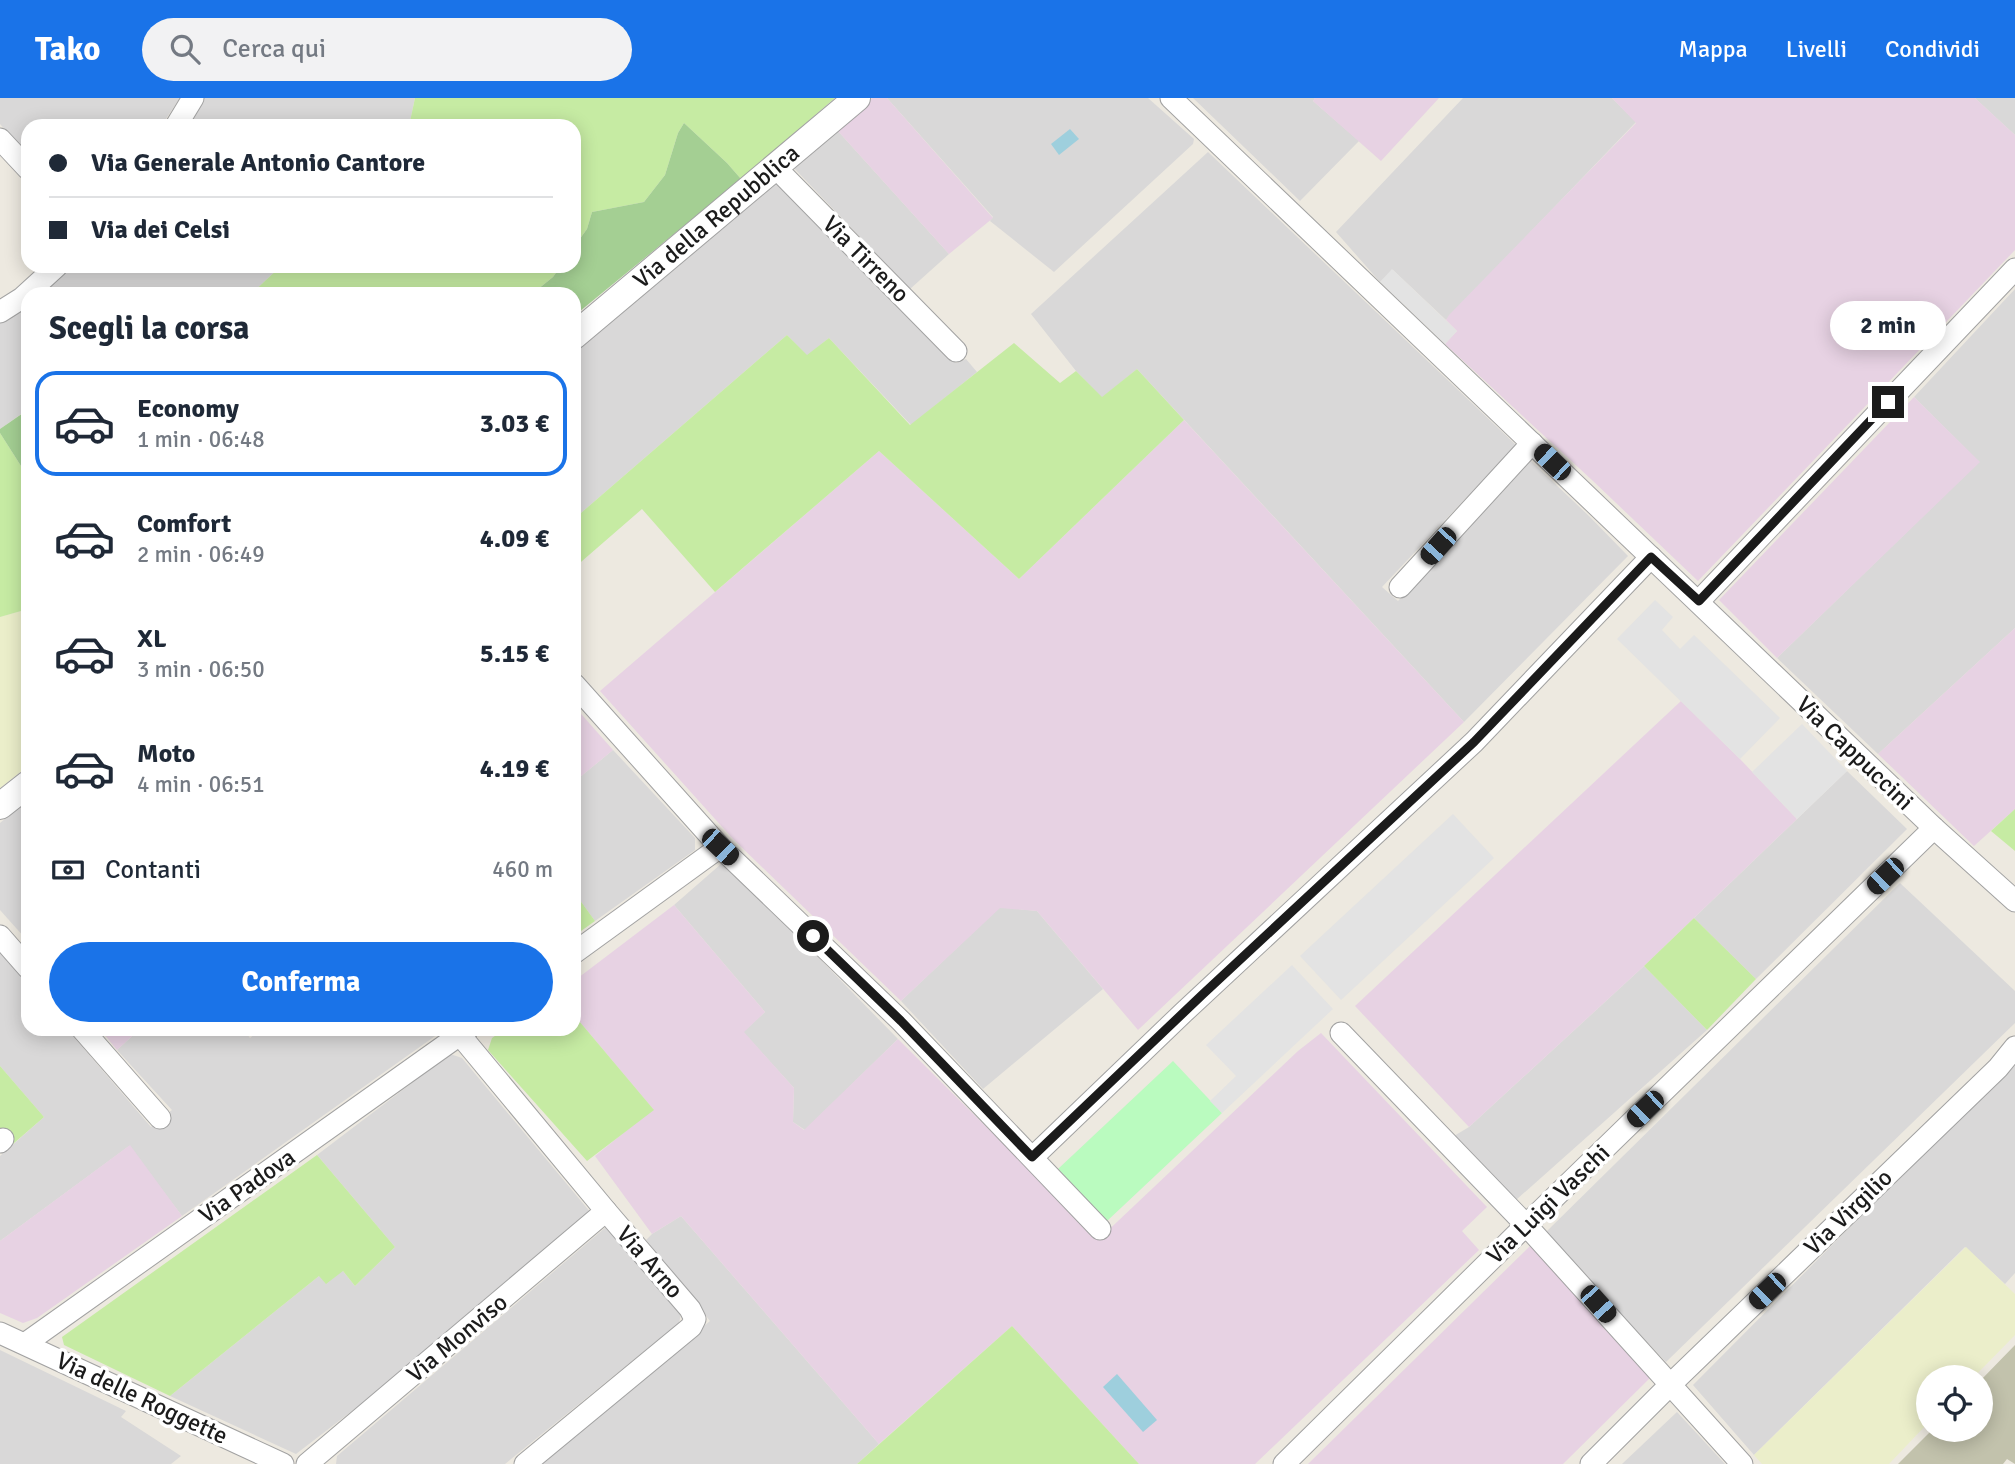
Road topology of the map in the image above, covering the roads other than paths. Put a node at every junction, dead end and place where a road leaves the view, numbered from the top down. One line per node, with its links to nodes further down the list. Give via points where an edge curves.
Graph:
1 (193, 98): 4 (street)
2 (857, 98): 7 (street, Via della Repubblica)
3 (1171, 98): 15 (street, Via Cappuccini)
4 (180, 119)
5 (0, 139): 6 (street)
6 (21, 162)
7 (775, 167): 13 (street, Via della Repubblica); 14 (street, Via Tirreno)
8 (2015, 269): 18 (street)
9 (49, 273): 10 (street)
10 (34, 287)
11 (21, 299): 12 (street)
12 (0, 312)
13 (581, 330)
14 (956, 351)
15 (1532, 443): 16 (street, Via Cappuccini); 17 (street)
16 (1651, 557): 18 (street, Via Cappuccini); 34 (street, via 1474,742)
17 (1400, 587)
18 (1699, 601): 22 (street, Via Cappuccini)
19 (581, 692): 23 (street)
20 (21, 789): 21 (street)
21 (0, 806)
22 (1934, 828): 24 (street, Via Cappuccini); 36 (street, Via Luigi Vaschi)
23 (720, 847): 26 (street); 34 (street, via 901,1021)
24 (2015, 901)
25 (0, 936): 27 (street)
26 (581, 948)
27 (21, 960)
28 (1341, 1033): 36 (street)
29 (88, 1036): 33 (street)
30 (458, 1036): 39 (street, Via Padova)
31 (467, 1036): 35 (street, Via Arno)
32 (2015, 1047): 40 (street, Via Virgilio)
33 (160, 1118)
34 (1032, 1157): 37 (street)
35 (606, 1211): 42 (street, Via Monviso); 43 (street, Via Arno, via 695,1318 691,1327)
36 (1526, 1225): 40 (street); 44 (street, Via Luigi Vaschi)
37 (1100, 1229)
38 (0, 1333): 39 (street, Via delle Roggette)
39 (26, 1343): 41 (street, Via delle Roggette)
40 (1671, 1384): 45 (street, Via Virgilio); 46 (street)
41 (284, 1464)
42 (307, 1464)
43 (525, 1464)
44 (1284, 1464)
45 (1591, 1464)
46 (1742, 1464)

